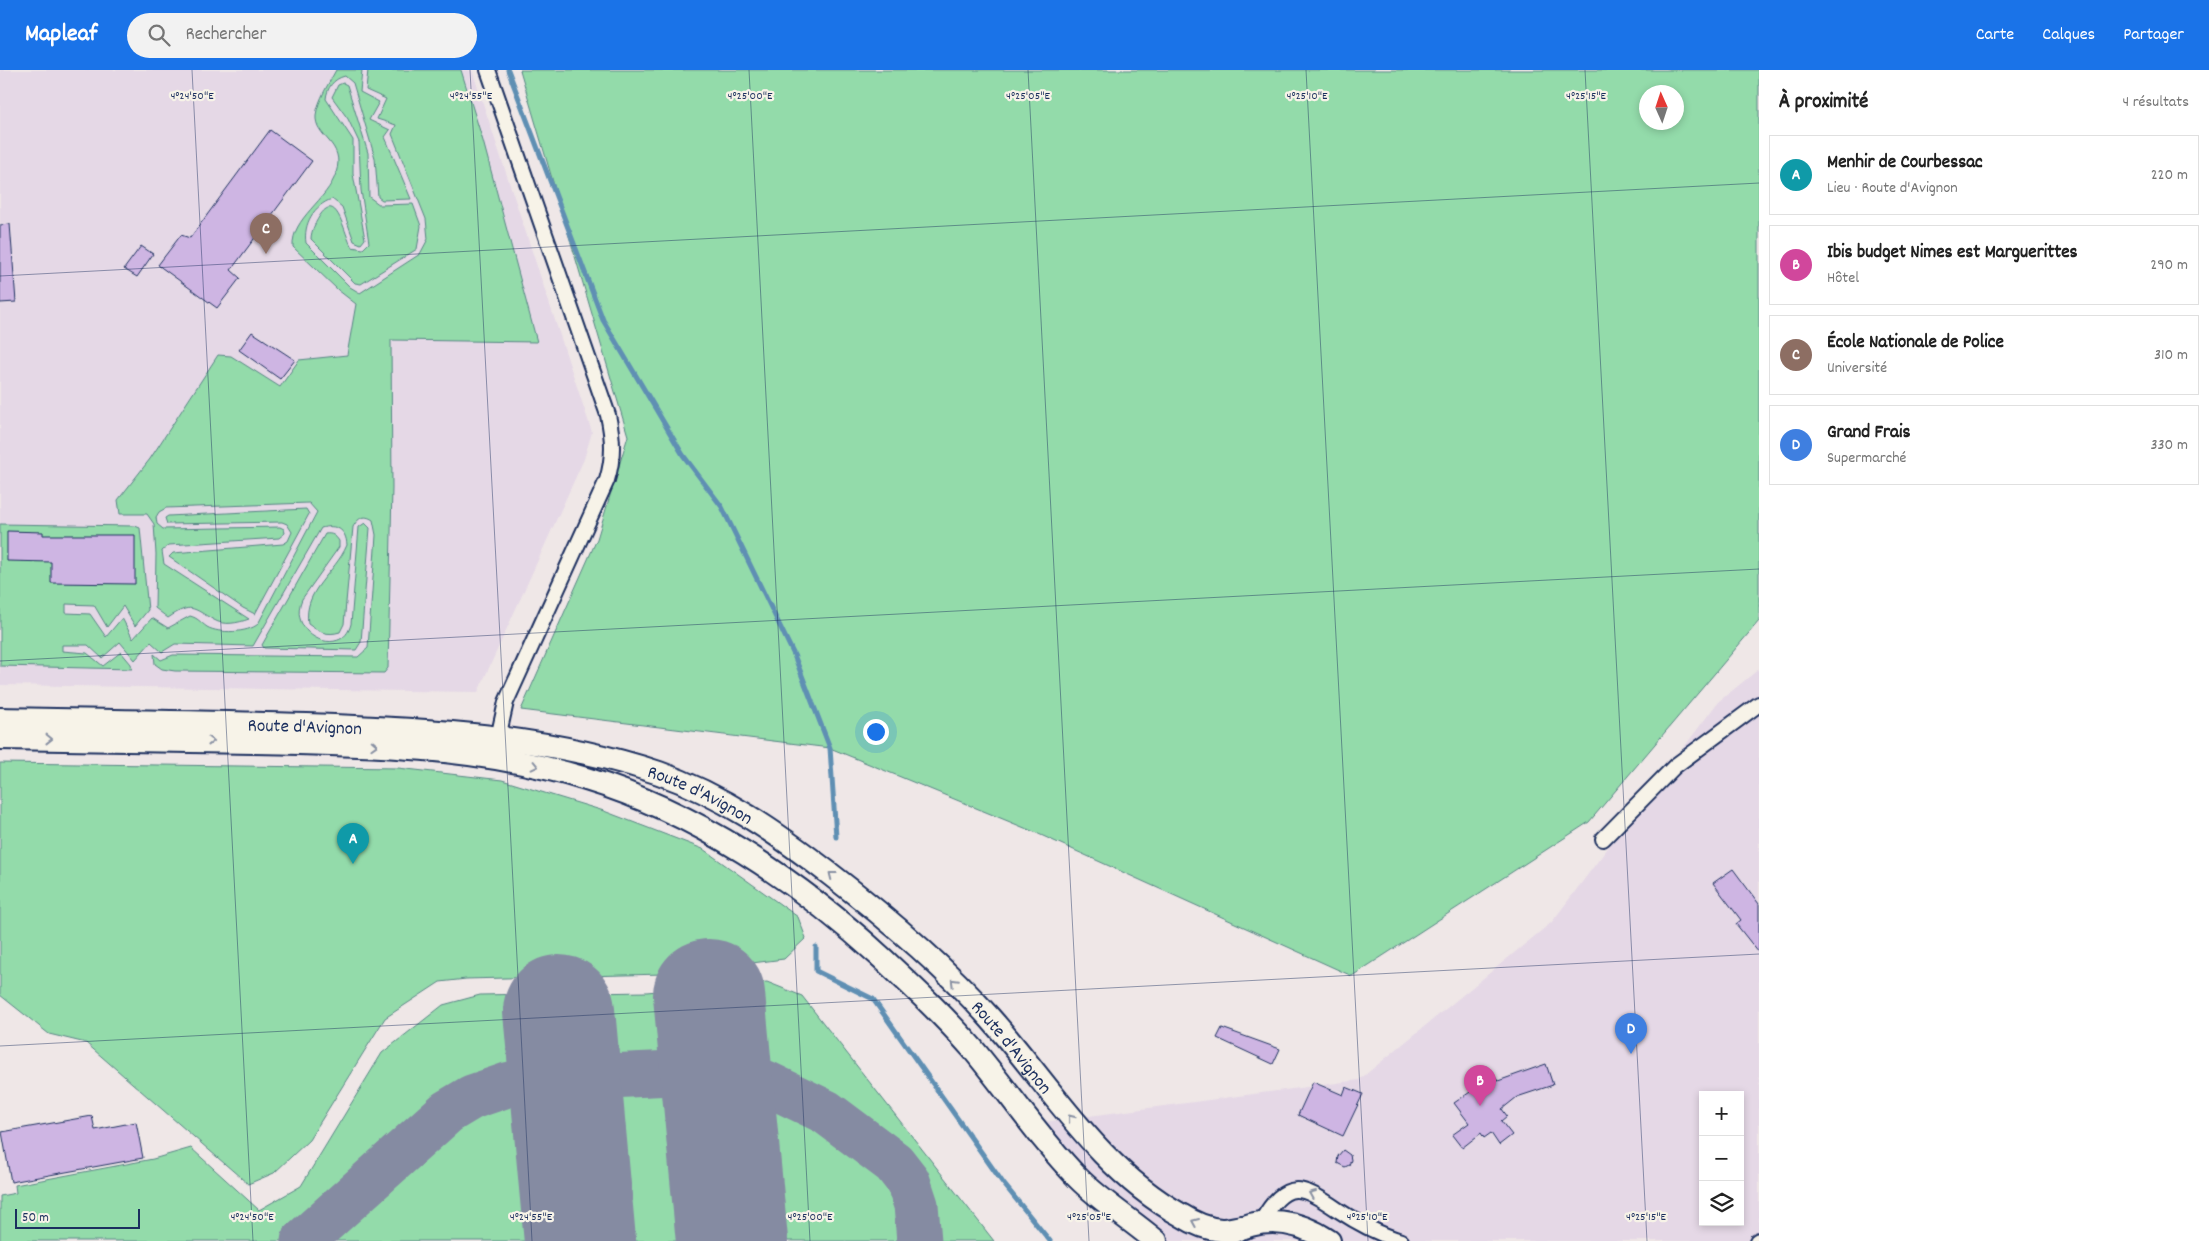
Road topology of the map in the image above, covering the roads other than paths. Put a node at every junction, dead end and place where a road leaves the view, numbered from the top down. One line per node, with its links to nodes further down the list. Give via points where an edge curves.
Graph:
1 (488, 70): 5 (street, via 613,437 613,462 607,480 506,702)
2 (1759, 704): 6 (street, via 1675,766)
3 (0, 719): 5 (main road, Route d'Avignon, via 366,726)
4 (0, 738): 8 (main road, Route d'Avignon, one-way to 8, via 274,742 420,749 535,765 587,779 655,805 771,870 880,957 971,1048 1044,1140 1080,1179)
5 (498, 738): 7 (main road, Route d'Avignon, one-way to 5, via 1219,1230 1189,1220 1133,1182 1088,1139 988,1015 940,968 865,901 770,829 739,810 662,774 586,753)
6 (1603, 839)
7 (1251, 1224): 9 (main road); 10 (main road, Route d'Avignon, via 1289,1222 1312,1229); 11 (street, one-way to 7, via 1380,1234 1314,1194 1300,1190 1286,1192 1277,1198)
8 (1156, 1241)
9 (1219, 1241)
10 (1329, 1241)
11 (1401, 1241)

